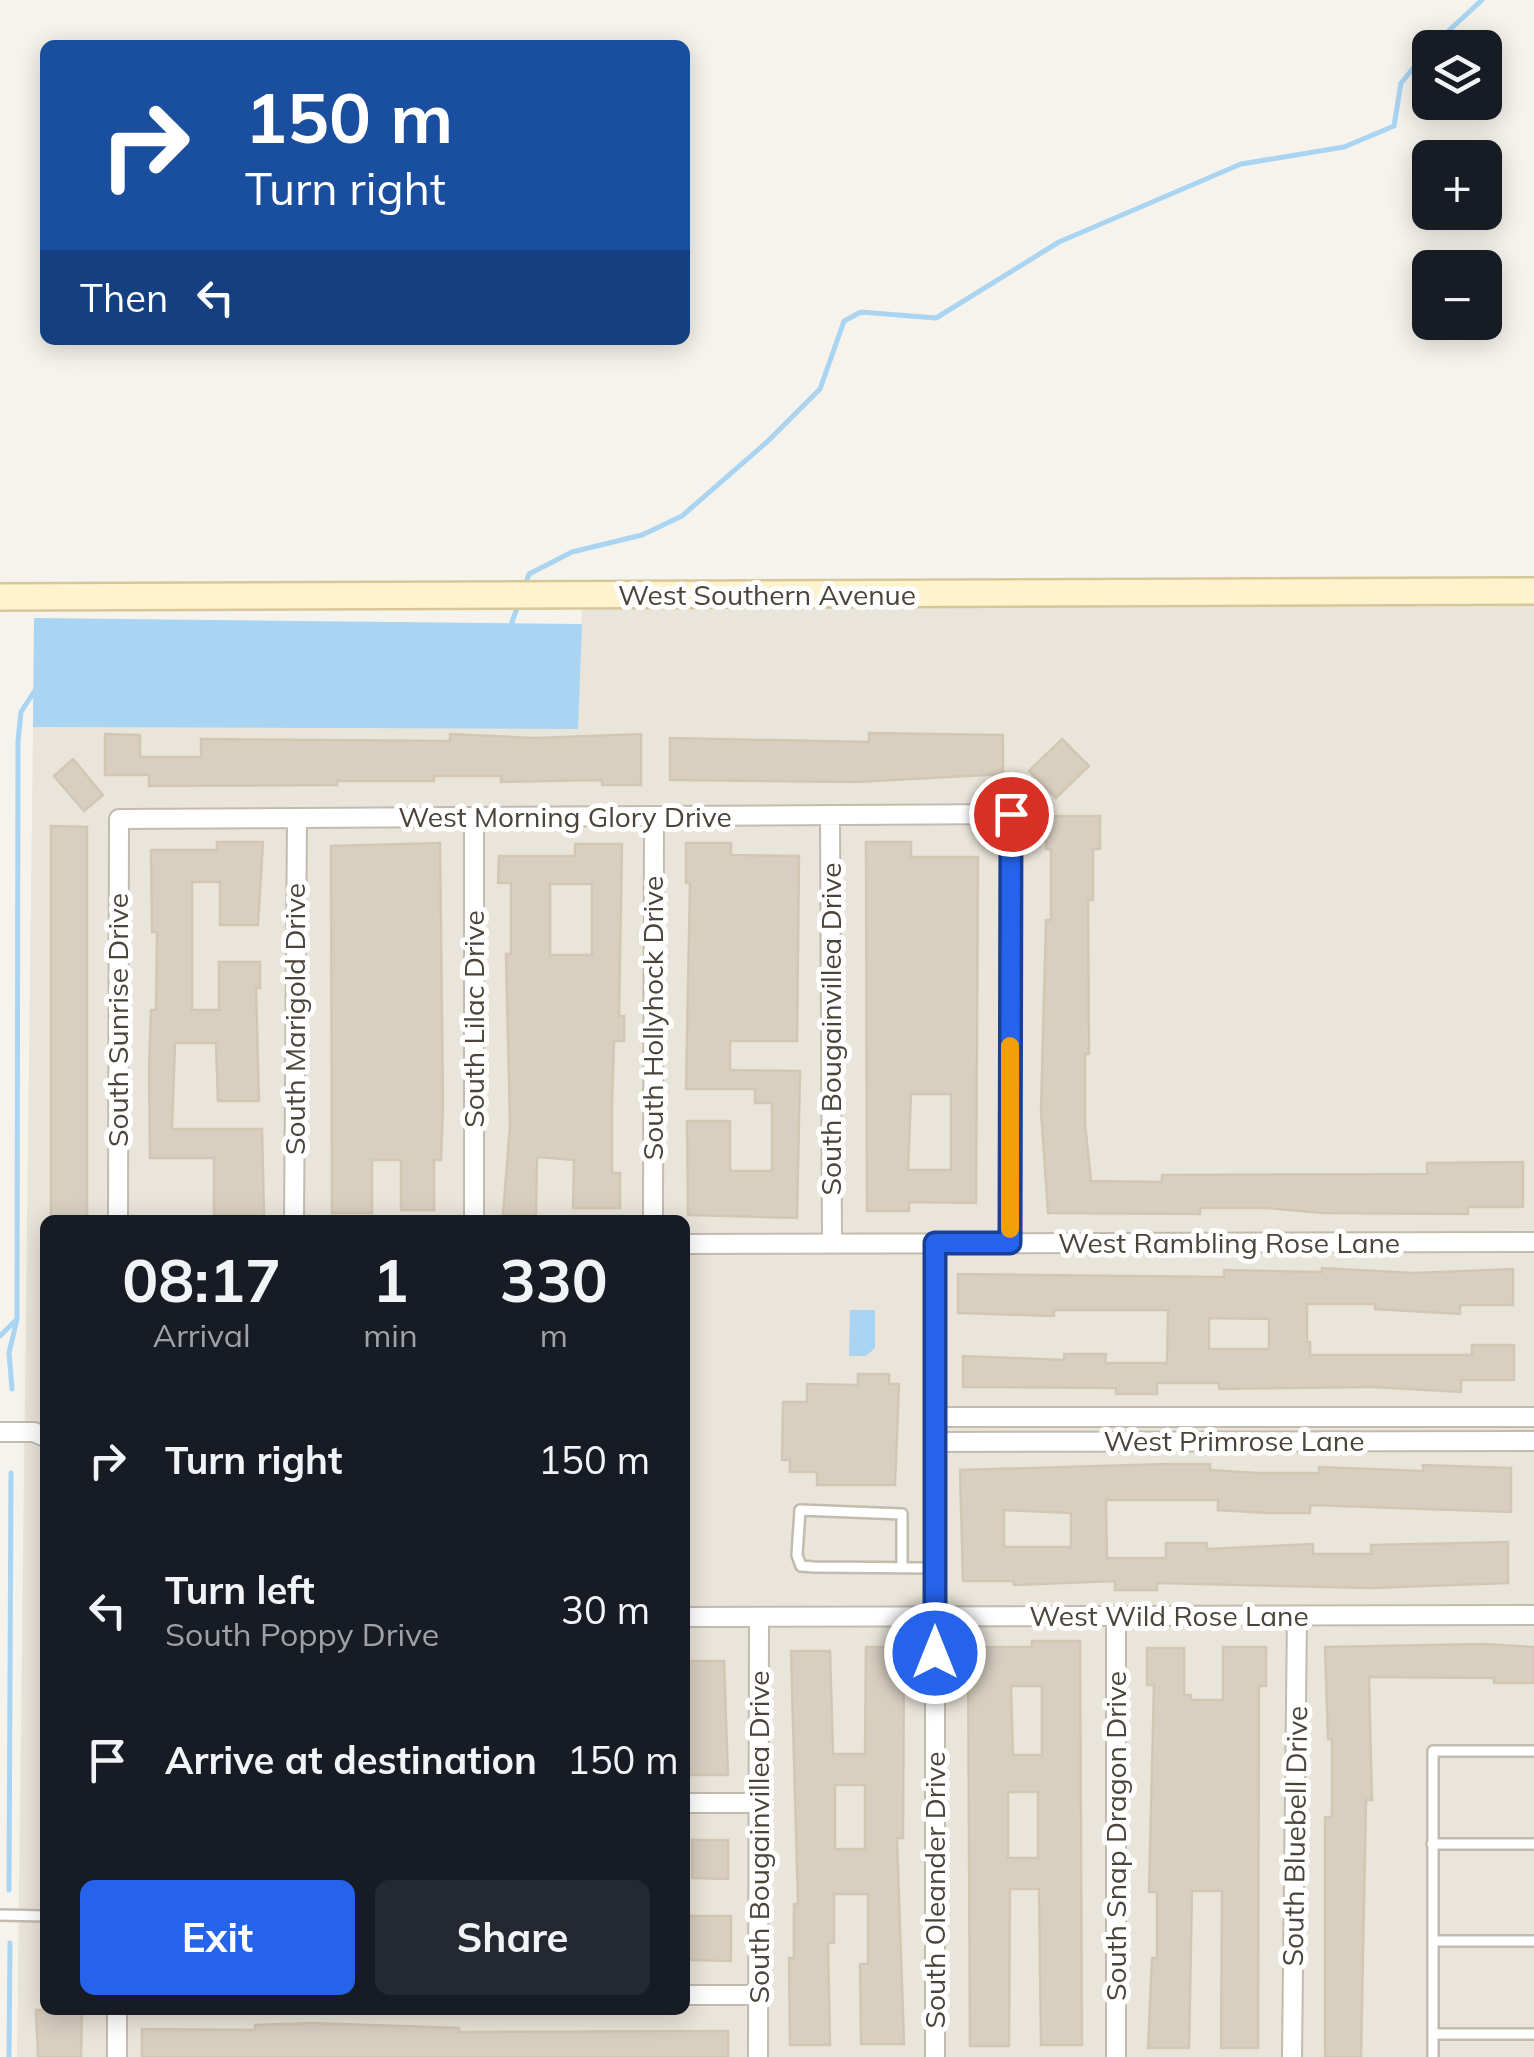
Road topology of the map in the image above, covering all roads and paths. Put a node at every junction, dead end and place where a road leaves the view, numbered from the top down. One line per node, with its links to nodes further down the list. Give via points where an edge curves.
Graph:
1 (1534, 591): 2 (main road, West Southern Avenue)
2 (0, 597)
3 (830, 815): 4 (street, West Morning Glory Drive); 14 (street, West Morning Glory Drive, via 1011,814); 16 (street, South Bougainvillea Drive)
4 (654, 816): 6 (street, West Morning Glory Drive); 11 (street, South Hollyhock Drive)
5 (297, 818): 6 (street, West Morning Glory Drive); 7 (street, West Morning Glory Drive); 9 (street, South Marigold Drive)
6 (474, 818): 10 (street, South Lilac Drive)
7 (119, 819): 8 (street, South Sunrise Drive)
8 (118, 1215)
9 (294, 1215)
10 (474, 1215)
11 (653, 1215)
12 (1534, 1242): 14 (street, West Rambling Rose Lane)
13 (935, 1243): 14 (street, West Rambling Rose Lane); 16 (street, West Rambling Rose Lane); 17 (street, South Oleander Drive)
14 (1010, 1243)
15 (690, 1244): 16 (street, West Rambling Rose Lane)
16 (832, 1244)
17 (934, 1417): 18 (street, West Primrose Lane); 25 (street, South Oleander Drive)
18 (1150, 1417): 19 (street, West Primrose Lane); 26 (street)
19 (1328, 1417): 20 (street, West Primrose Lane); 23 (street)
20 (1534, 1417)
21 (40, 1431): 22 (street)
22 (0, 1432)
23 (1328, 1441): 24 (street, West Primrose Lane); 26 (street, West Primrose Lane)
24 (1534, 1441)
25 (934, 1442): 26 (street, West Primrose Lane); 28 (street, South Oleander Drive)
26 (1150, 1442)
27 (902, 1567): 27 (lane, via 801,1566 800,1510 902,1514); 28 (lane)
28 (934, 1568): 31 (street, South Oleander Drive)
29 (1534, 1615): 33 (street, West Wild Rose Lane)
30 (760, 1616): 31 (street, West Wild Rose Lane); 34 (street, West Wild Rose Lane); 36 (street, South Bougainvillea Drive)
31 (935, 1616): 32 (street, West Wild Rose Lane); 51 (street, South Oleander Drive)
32 (1116, 1616): 33 (street, West Wild Rose Lane); 52 (street, South Snap Dragon Drive)
33 (1297, 1616): 53 (street, South Bluebell Drive)
34 (690, 1617)
35 (1534, 1751): 38 (lane, via 1433,1751)
36 (759, 1803): 37 (street); 45 (street, South Bougainvillea Drive)
37 (690, 1804)
38 (1432, 1844): 39 (lane); 42 (lane)
39 (1534, 1844)
40 (0, 1915): 41 (lane)
41 (40, 1916)
42 (1434, 1941): 43 (lane); 47 (lane)
43 (1534, 1941)
44 (690, 1995): 45 (street)
45 (758, 1995): 50 (street, South Bougainvillea Drive)
46 (117, 2015): 49 (street)
47 (1433, 2034): 48 (lane); 54 (lane)
48 (1534, 2034)
49 (116, 2057)
50 (758, 2057)
51 (935, 2057)
52 (1116, 2057)
53 (1292, 2057)
54 (1433, 2057)

